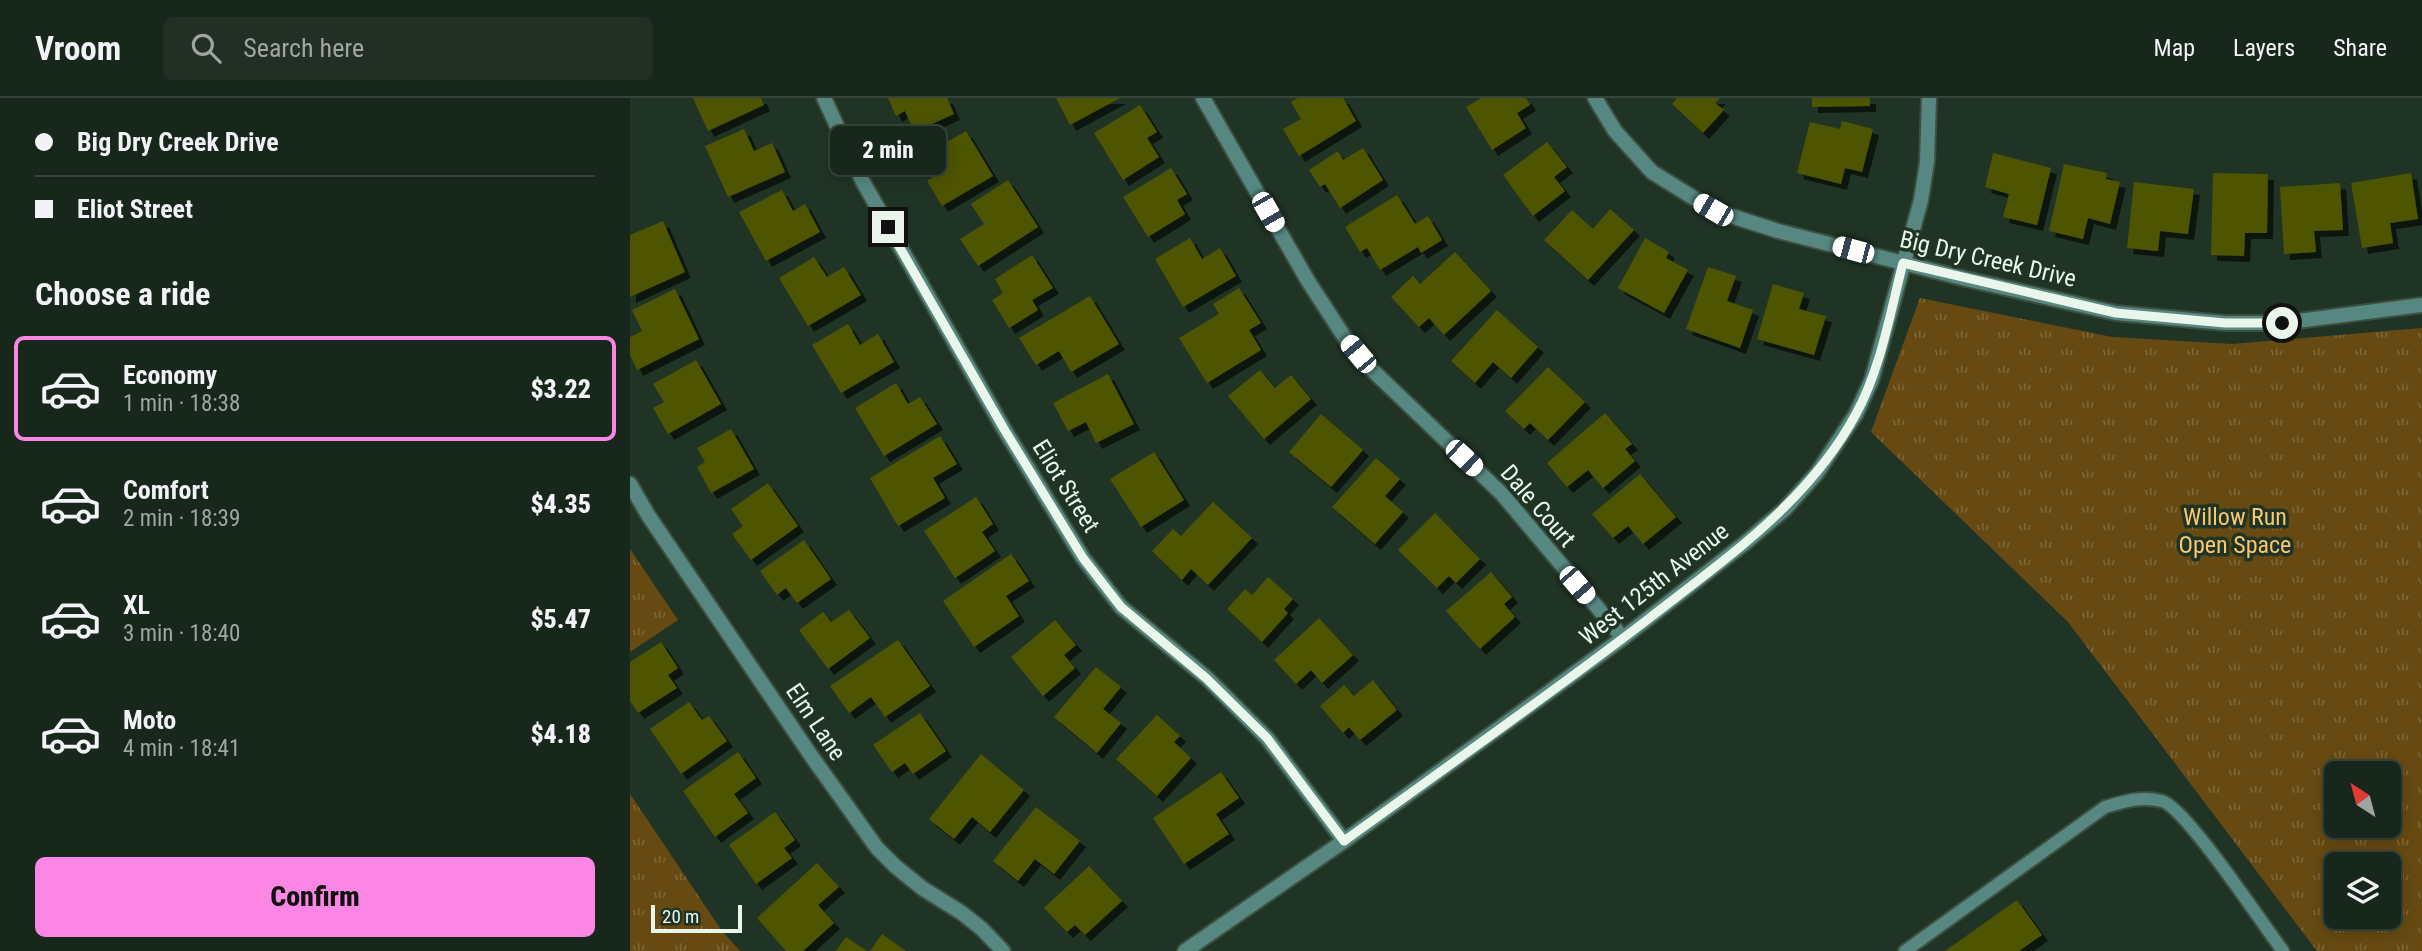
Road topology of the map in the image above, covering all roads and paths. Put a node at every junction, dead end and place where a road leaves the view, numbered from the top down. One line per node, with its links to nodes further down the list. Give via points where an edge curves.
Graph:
1 (824, 98): 9 (street, Eliot Street, via 863,182 1083,558 1121,607 1206,678 1267,738)
2 (1203, 98): 8 (street, Dale Court, via 1347,341 1368,367 1502,494)
3 (1595, 98): 5 (street, Big Dry Creek Drive, via 1627,146 1652,172 1713,210)
4 (1929, 98): 5 (street, West 125th Avenue, via 1927,162)
5 (1903, 263): 6 (street, Big Dry Creek Drive, via 2116,313 2225,323 2282,323); 8 (street, West 125th Avenue, via 1872,379 1856,414 1817,473 1785,509)
6 (2422, 305)
7 (630, 484): 10 (street, Elm Lane, via 811,757 877,848 922,888 982,929)
8 (1623, 638): 9 (street, West 125th Avenue)
9 (1344, 841): 11 (street, West 125th Avenue)
10 (1003, 951)
11 (1185, 951)
12 (1905, 951): 13 (lane, via 2105,807 2134,798 2165,802 2191,825)
13 (2283, 951)

